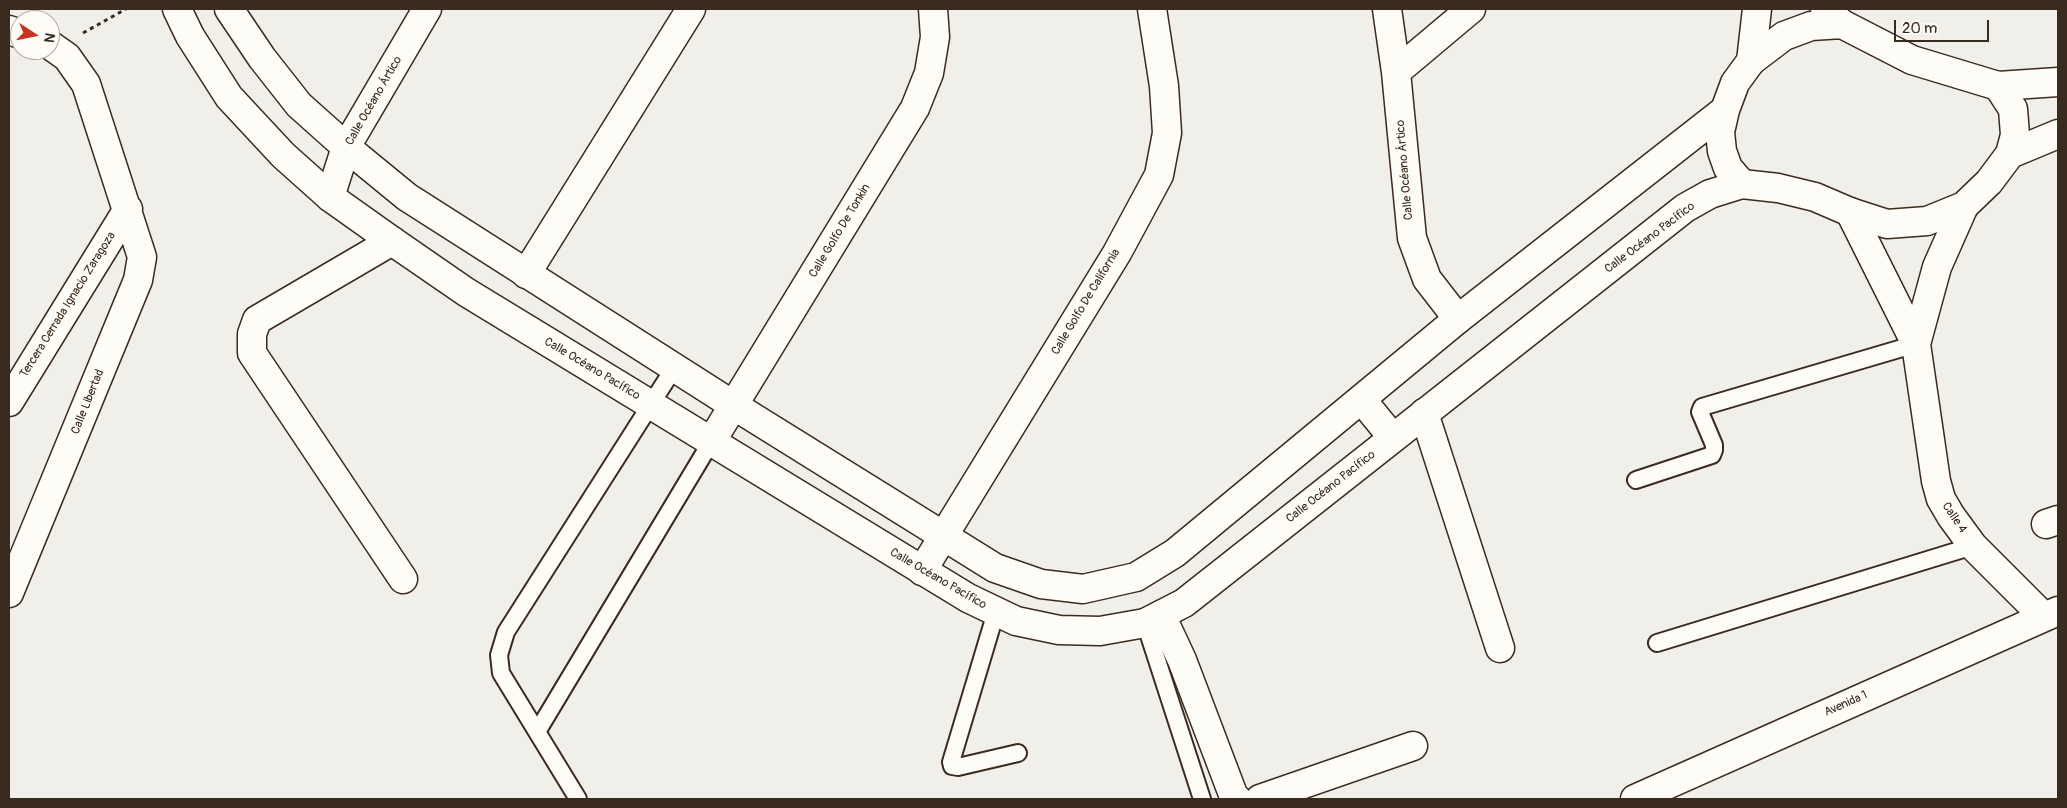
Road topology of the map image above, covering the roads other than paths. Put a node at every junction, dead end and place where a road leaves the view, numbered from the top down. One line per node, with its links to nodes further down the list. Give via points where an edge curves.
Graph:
1 (177, 9): 21 (street, Calle Océano Pacífico, via 190,36 229,97 283,155)
2 (229, 9): 18 (street, via 299,105)
3 (427, 9): 18 (street, Calle Océano Ártico)
4 (691, 9): 26 (street)
5 (933, 9): 33 (street, Calle Golfo De Tonkin, via 936,37 929,73 915,108)
6 (1152, 9): 38 (street, Calle Golfo De California, via 1164,86 1167,133 1159,175 1117,253)
7 (1387, 9): 13 (street, Calle Océano Ártico)
8 (1471, 9): 13 (street)
9 (1757, 9): 12 (street)
10 (1834, 16): 12 (street, via 1784,36); 15 (street, via 1912,60)
11 (60, 52): 23 (street, Calle Libertad, via 86,84)
12 (1750, 60): 16 (street, via 1735,83)
13 (1396, 72): 27 (street, Calle Océano Ártico, via 1412,238 1427,279)
14 (2058, 82): 15 (street)
15 (1998, 86): 19 (street, via 2013,110 2015,135)
16 (1725, 110): 20 (street, via 1720,132 1722,151 1728,168); 27 (street)
17 (2058, 134): 19 (street)
18 (346, 147): 21 (street, Calle Océano Ártico); 26 (street, via 407,197)
19 (2010, 154): 22 (street, via 1989,182)
20 (1742, 184): 24 (street, via 1815,197); 34 (street, Calle Océano Pacífico, via 1710,194 1685,208)
21 (330, 197): 25 (street, Calle Océano Pacífico)
22 (1964, 206): 24 (street, via 1927,221 1887,224); 28 (street, Calle 4, via 1937,268)
23 (128, 209): 31 (street, Tercera Cerrada Ignacio Zaragoza); 42 (street, Calle Libertad, via 142,257 138,280)
24 (1850, 212): 28 (street, Calle 4)
25 (392, 240): 32 (street, Calle Océano Pacífico, via 466,292); 41 (street, via 258,320 252,334 252,353)
26 (526, 274): 29 (street)
27 (1458, 319): 30 (street)
28 (1916, 344): 37 (lane, via 1702,407 1700,412 1714,445 1712,455); 39 (street, Calle 4, via 1941,499)
29 (674, 368): 32 (lane); 33 (street)
30 (1362, 400): 35 (street); 38 (street, via 1175,553 1136,578 1083,589 1041,584 995,568)
31 (9, 402)
32 (651, 405): 36 (street, Calle Océano Pacífico); 48 (lane, via 506,632 499,655 501,673)
33 (733, 405): 36 (street, Calle Golfo De Tonkin); 38 (street)
34 (1424, 413): 35 (street, Calle Océano Pacífico); 47 (street)
35 (1393, 438): 45 (street, Calle Océano Pacífico, via 1184,603)
36 (711, 442): 40 (street, Calle Océano Pacífico); 48 (lane)
37 (1636, 480)
38 (944, 536): 40 (street, Calle Golfo De California)
39 (1973, 546): 44 (street, Calle 4); 46 (lane)
40 (922, 571): 43 (street, Calle Océano Pacífico)
41 (403, 579)
42 (9, 593)
43 (996, 612): 45 (street, Calle Océano Pacífico, via 1016,621 1059,630 1100,631); 50 (lane, via 951,762 952,766 958,767)
44 (2053, 618): 55 (street, Avenida 1)
45 (1153, 619): 52 (lane); 53 (street, via 1182,660)
46 (1657, 643)
47 (1500, 648)
48 (537, 732): 51 (lane)
49 (1413, 746): 54 (street)
50 (1018, 753)
51 (578, 799)
52 (1202, 799)
53 (1237, 799)
54 (1260, 799)
55 (1635, 799)

